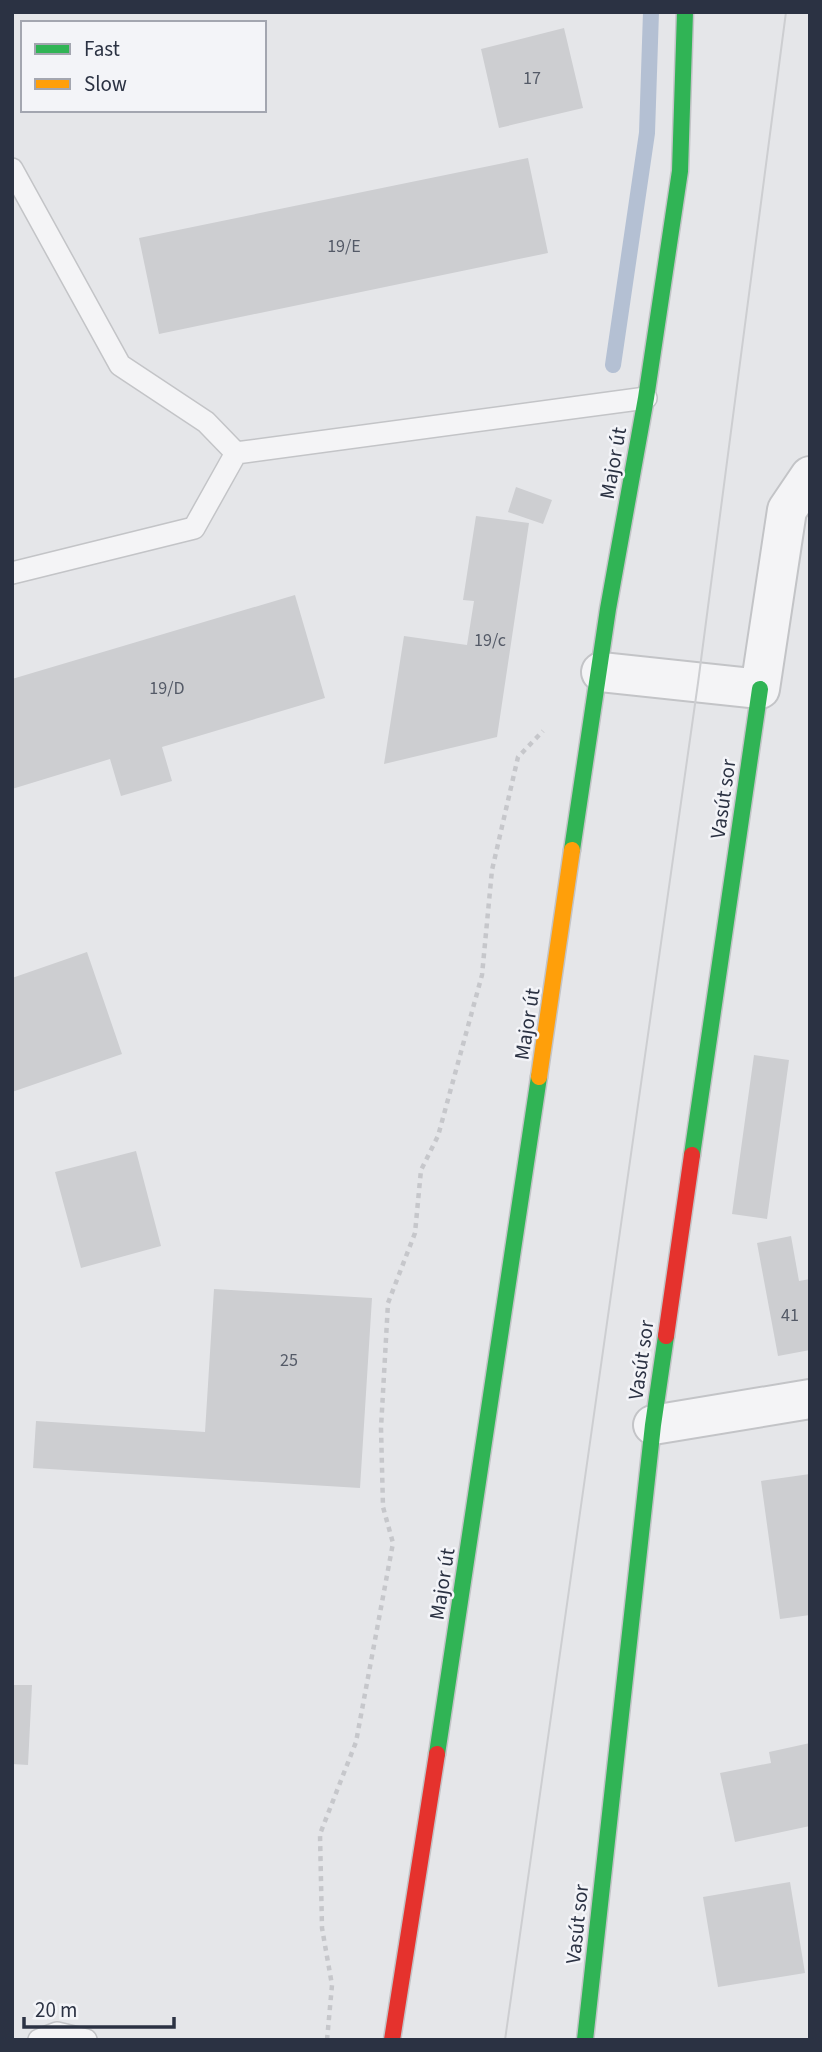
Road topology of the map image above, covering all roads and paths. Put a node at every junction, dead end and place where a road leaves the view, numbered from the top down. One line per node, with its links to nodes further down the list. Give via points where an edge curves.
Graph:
1 (685, 12): 3 (street, Major út, via 680,171)
2 (12, 169): 4 (lane, via 120,365 206,422)
3 (646, 398): 4 (lane); 7 (street, Major út)
4 (236, 453): 6 (lane, via 194,528)
5 (810, 476): 8 (street, via 787,510)
6 (12, 573)
7 (601, 672): 8 (street); 15 (street, Major út)
8 (760, 689): 11 (street, Vasút sor)
9 (546, 729): 14 (path, via 518,757 492,870 482,975 438,1136 421,1170 415,1233 388,1303 381,1428 383,1507 393,1543 356,1742 320,1834 322,1928 332,1985)
10 (810, 1399): 11 (street)
11 (653, 1425): 16 (street, Vasút sor)
12 (39, 2040): 13 (lane, via 57,2033)
13 (86, 2040)
14 (327, 2040)
15 (392, 2040)
16 (585, 2040)

